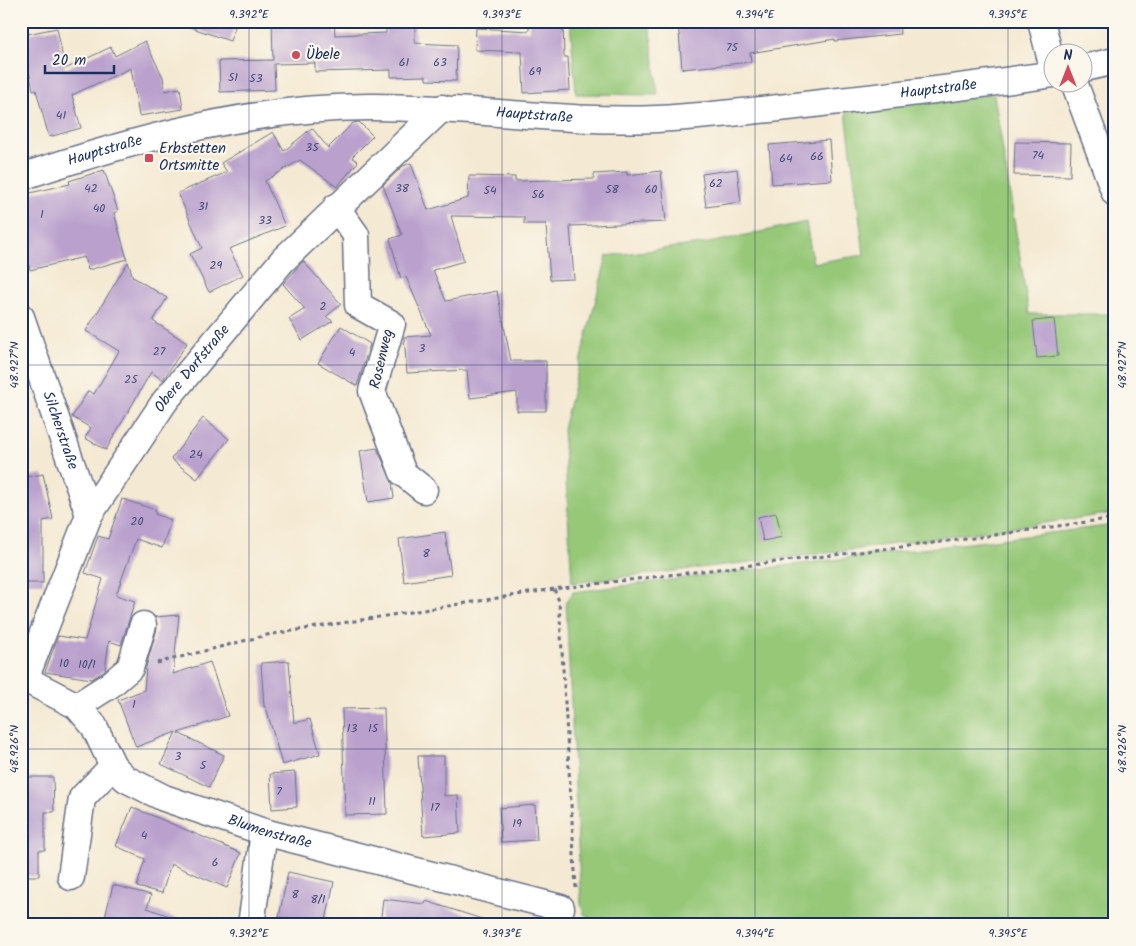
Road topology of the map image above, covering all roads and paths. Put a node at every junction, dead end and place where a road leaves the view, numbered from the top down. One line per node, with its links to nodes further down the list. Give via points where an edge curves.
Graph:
1 (1041, 21): 2 (street)
2 (1046, 42)
3 (1115, 61): 4 (street)
4 (1094, 66)
5 (1044, 74): 7 (street, Hauptstraße, via 754,111 657,119 573,118)
6 (1078, 92): 9 (street)
7 (442, 108): 8 (street, Hauptstraße, via 367,106 270,113 151,138); 10 (street, Obere Dorfstraße)
8 (21, 177)
9 (1115, 193)
10 (336, 208): 12 (street, Rosenweg, via 356,235 358,305 392,324 372,391 403,473); 13 (street, Obere Dorfstraße, via 283,260 165,401)
11 (21, 317): 13 (street, Silcherstraße)
12 (424, 490)
13 (89, 516): 18 (street, Obere Dorfstraße)
14 (1115, 518): 15 (path)
15 (554, 589): 17 (path, via 267,635); 23 (path, via 559,601 577,899)
16 (143, 624): 17 (street)
17 (130, 668): 19 (street)
18 (23, 681): 19 (street, Blumenstraße)
19 (77, 706): 20 (street, Blumenstraße, via 94,726)
20 (113, 766): 21 (street, Blumenstraße, via 126,779 164,798); 22 (street, via 82,798)
21 (264, 832): 23 (street, Blumenstraße); 24 (street)
22 (71, 877)
23 (561, 908)
24 (251, 925)

